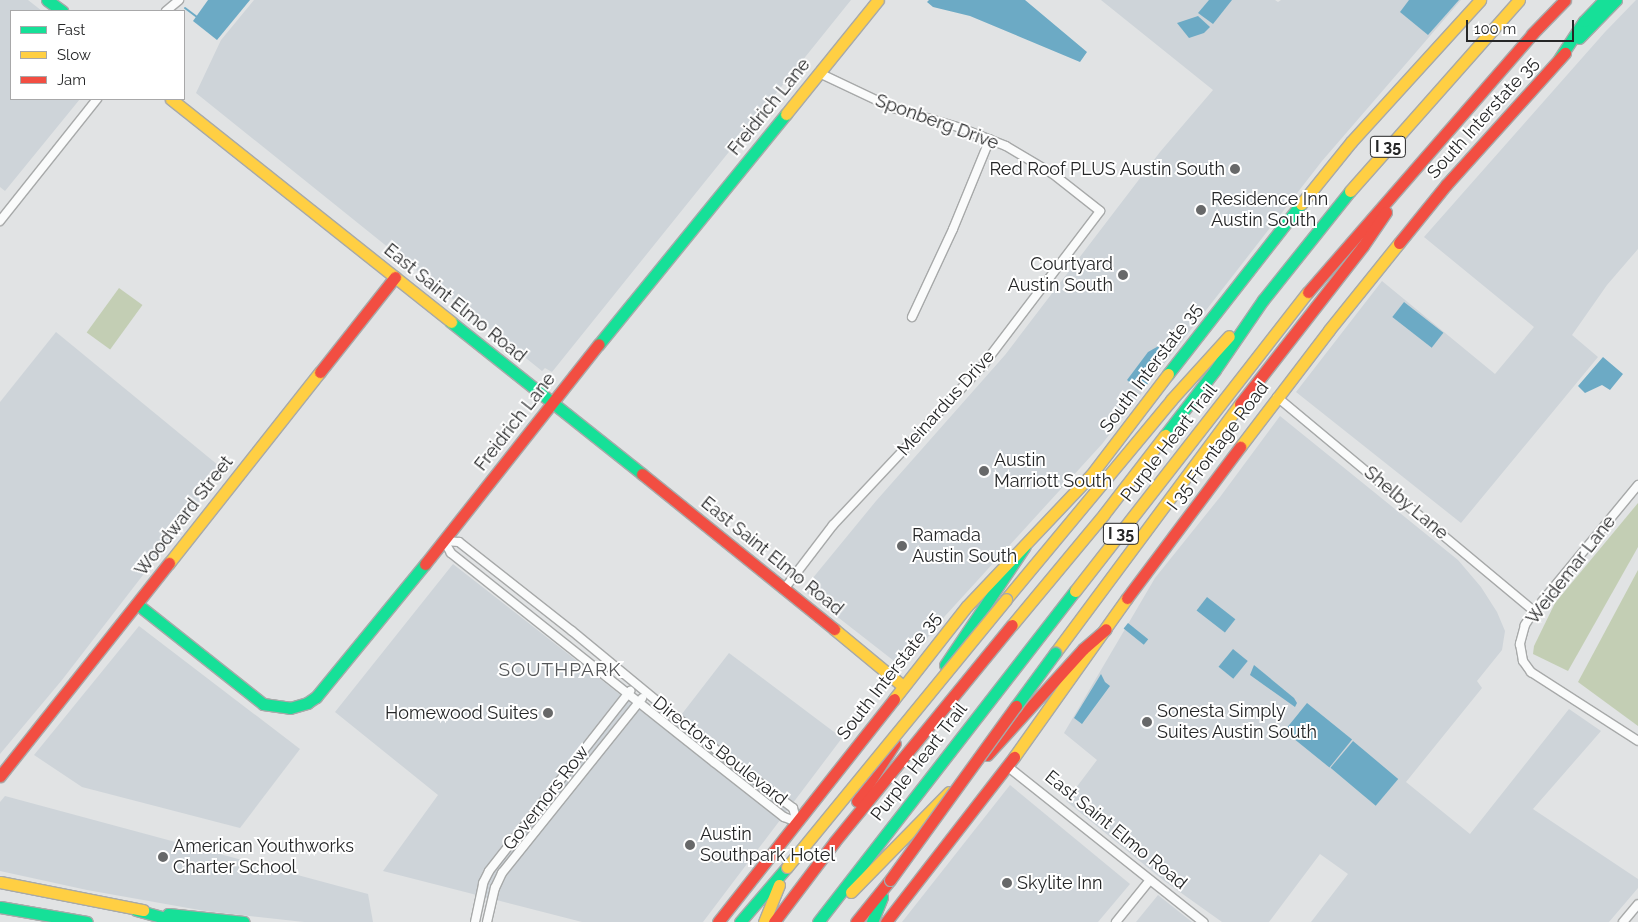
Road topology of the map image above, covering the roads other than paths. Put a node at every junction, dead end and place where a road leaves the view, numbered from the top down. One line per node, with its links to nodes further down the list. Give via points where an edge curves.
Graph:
1 (47, 0): 9 (main road)
2 (179, 0): 10 (street)
3 (878, 0): 12 (main road, Freidrich Lane)
4 (1480, 0): 28 (main road, South Interstate 35, via 1352,142 1225,299 1091,474)
5 (1519, 0): 22 (main road, Purple Heart Trail / I 35, via 1384,151)
6 (1565, 0): 16 (main road, Purple Heart Trail / I 35)
7 (1604, 0): 11 (main road, via 1584,21)
8 (1616, 0): 11 (main road, South Interstate 35)
9 (61, 10)
10 (167, 10)
11 (1560, 59): 21 (main road, South Interstate 35, via 1469,159)
12 (819, 73): 15 (street, Sponberg Drive, via 893,108); 25 (main road, Freidrich Lane)
13 (96, 100): 17 (street)
14 (173, 100): 20 (main road, East Saint Elmo Road)
15 (990, 139): 18 (street, Sponberg Drive, via 1048,171); 23 (street)
16 (1429, 151): 46 (main road, bridge, via 1363,246 1225,424); 63 (main road, Purple Heart Trail / I 35, via 1317,280)
17 (3, 210): 19 (street)
18 (1100, 211): 29 (street, Meinardus Drive, via 984,364 833,525)
19 (0, 221)
20 (395, 277): 25 (main road, East Saint Elmo Road); 30 (main road, Woodward Street)
21 (1363, 288): 24 (main road, I 35 Frontage Road)
22 (1263, 300): 44 (main road, Purple Heart Trail / I 35, via 1104,514); 45 (main road, bridge, via 1171,400)
23 (912, 318)
24 (1278, 397): 31 (street, Shelby Lane); 32 (main road, I 35 Frontage Road)
25 (552, 403): 27 (main road, Freidrich Lane); 29 (main road, East Saint Elmo Road)
26 (1638, 485): 31 (street, Weidemar Lane)
27 (444, 541): 30 (main road, Freidrich Lane, via 321,692 296,707 279,708 258,701); 33 (street, Directors Boulevard, via 459,542); 35 (street, Directors Boulevard, via 451,553)
28 (1025, 546): 34 (main road, South Interstate 35, via 968,606); 44 (main road, via 849,812)
29 (785, 588): 34 (main road, East Saint Elmo Road)
30 (137, 604): 42 (main road, Woodward Street)
31 (1534, 611): 38 (street, Weidemar Lane, via 1525,625 1520,644 1531,672)
32 (1106, 629): 41 (main road); 63 (main road, via 1083,649 981,762)
33 (635, 683): 35 (street, Governors Row); 36 (street, Directors Boulevard)
34 (903, 686): 43 (main road, South Interstate 35)
35 (628, 693): 37 (street, Directors Boulevard); 56 (street, Governors Row, via 489,871 483,883)
36 (647, 693): 37 (street, Governors Row); 39 (street, Directors Boulevard)
37 (640, 702): 40 (street, Directors Boulevard); 57 (street, Governors Row, via 502,873)
38 (1638, 741)
39 (721, 754): 40 (street); 43 (street, Directors Boulevard, via 793,808)
40 (714, 762): 43 (street, Directors Boulevard, via 784,817)
41 (1007, 766): 47 (street, East Saint Elmo Road); 66 (main road)
42 (0, 776)
43 (797, 822): 51 (main road, South Interstate 35)
44 (835, 841): 62 (main road, Purple Heart Trail / I 35)
45 (787, 867): 60 (main road); 61 (main road)
46 (890, 880): 64 (main road); 65 (main road)
47 (1150, 880): 67 (street); 68 (street, East Saint Elmo Road)
48 (0, 882): 52 (main road)
49 (1638, 904): 69 (street)
50 (0, 907): 53 (main road)
51 (728, 909): 58 (main road, South Interstate 35); 59 (main road)
52 (136, 910): 54 (main road); 55 (main road)
53 (87, 922)
54 (180, 922)
55 (244, 922)
56 (475, 922)
57 (487, 922)
58 (718, 922)
59 (726, 922)
60 (740, 922)
61 (764, 922)
62 (774, 922)
63 (819, 922)
64 (856, 922)
65 (872, 922)
66 (886, 922)
67 (1116, 922)
68 (1203, 922)
69 (1623, 922)

